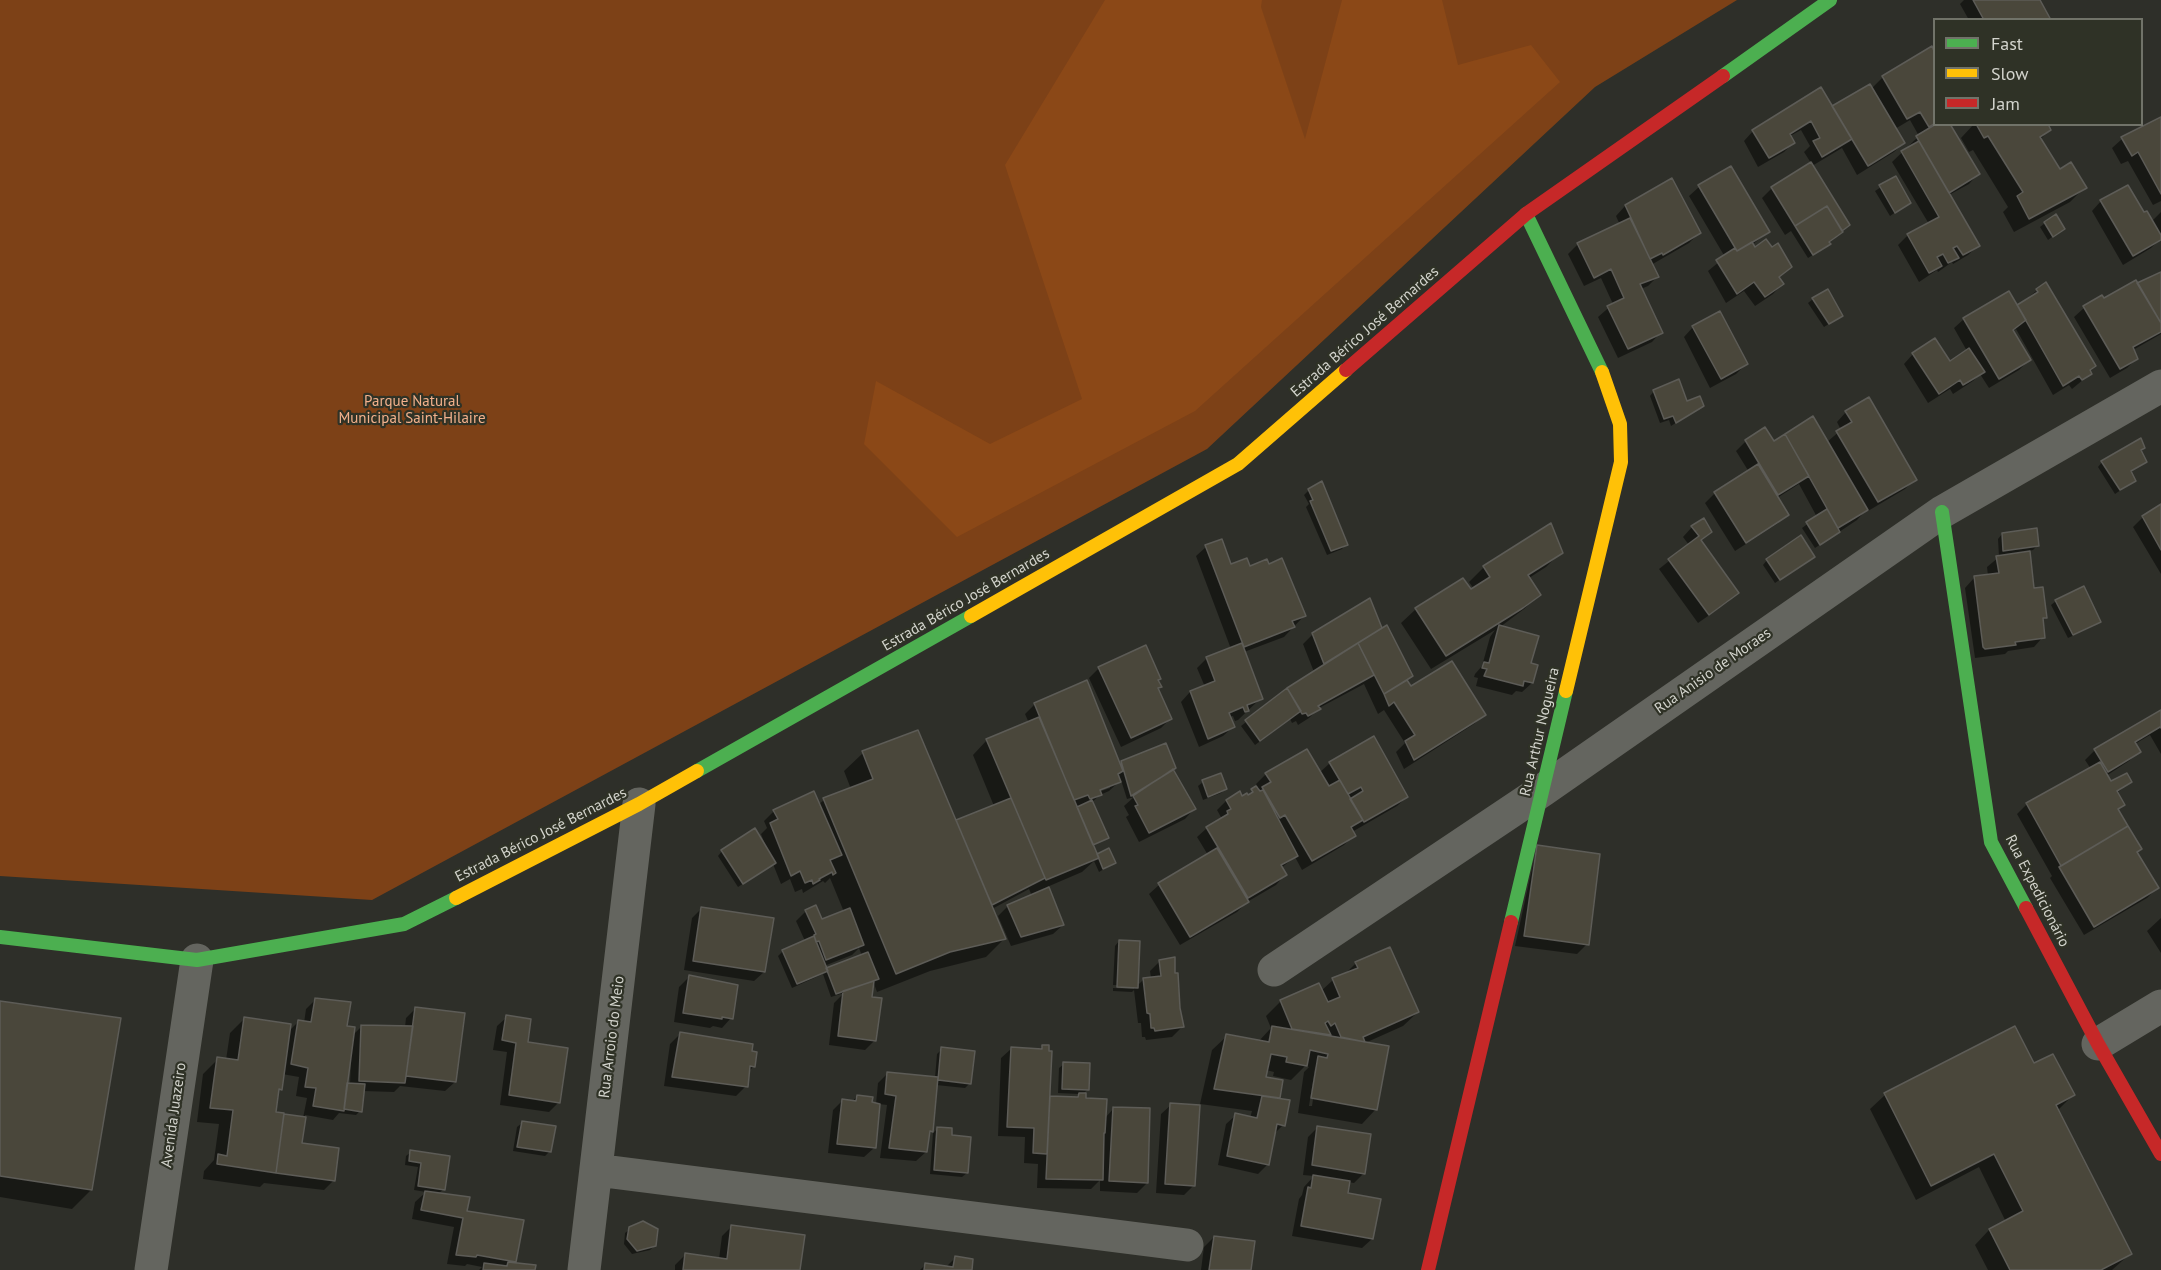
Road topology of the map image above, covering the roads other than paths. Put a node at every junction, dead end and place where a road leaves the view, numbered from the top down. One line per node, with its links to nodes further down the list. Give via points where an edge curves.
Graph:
1 (1830, 0): 2 (main road, Estrada Bérico José Bernardes)
2 (1526, 214): 5 (main road, Rua Arthur Nogueira, via 1605,379 1620,424 1621,443 1621,462); 6 (main road, Estrada Bérico José Bernardes, via 1238,464)
3 (2161, 386): 4 (street, Rua Anisio de Moraes)
4 (1942, 512): 5 (street, Rua Anisio de Moraes); 11 (main road, Rua Expedicionário, via 1991,842)
5 (1543, 790): 9 (street, Rua Anisio de Moraes); 17 (main road, Rua Arthur Nogueira)
6 (639, 804): 8 (main road, Estrada Bérico José Bernardes, via 404,924); 13 (street, Rua Arroio do Meio)
7 (0, 937): 8 (main road, Estrada Bérico José Bernardes)
8 (197, 960): 15 (street, Avenida Juazeiro)
9 (1274, 970)
10 (2161, 1006): 11 (street)
11 (2098, 1044): 12 (main road, Rua Expedicionário)
12 (2161, 1154)
13 (596, 1170): 14 (street); 16 (street, Rua Arroio do Meio)
14 (1187, 1245)
15 (151, 1270)
16 (584, 1270)
17 (1428, 1270)

